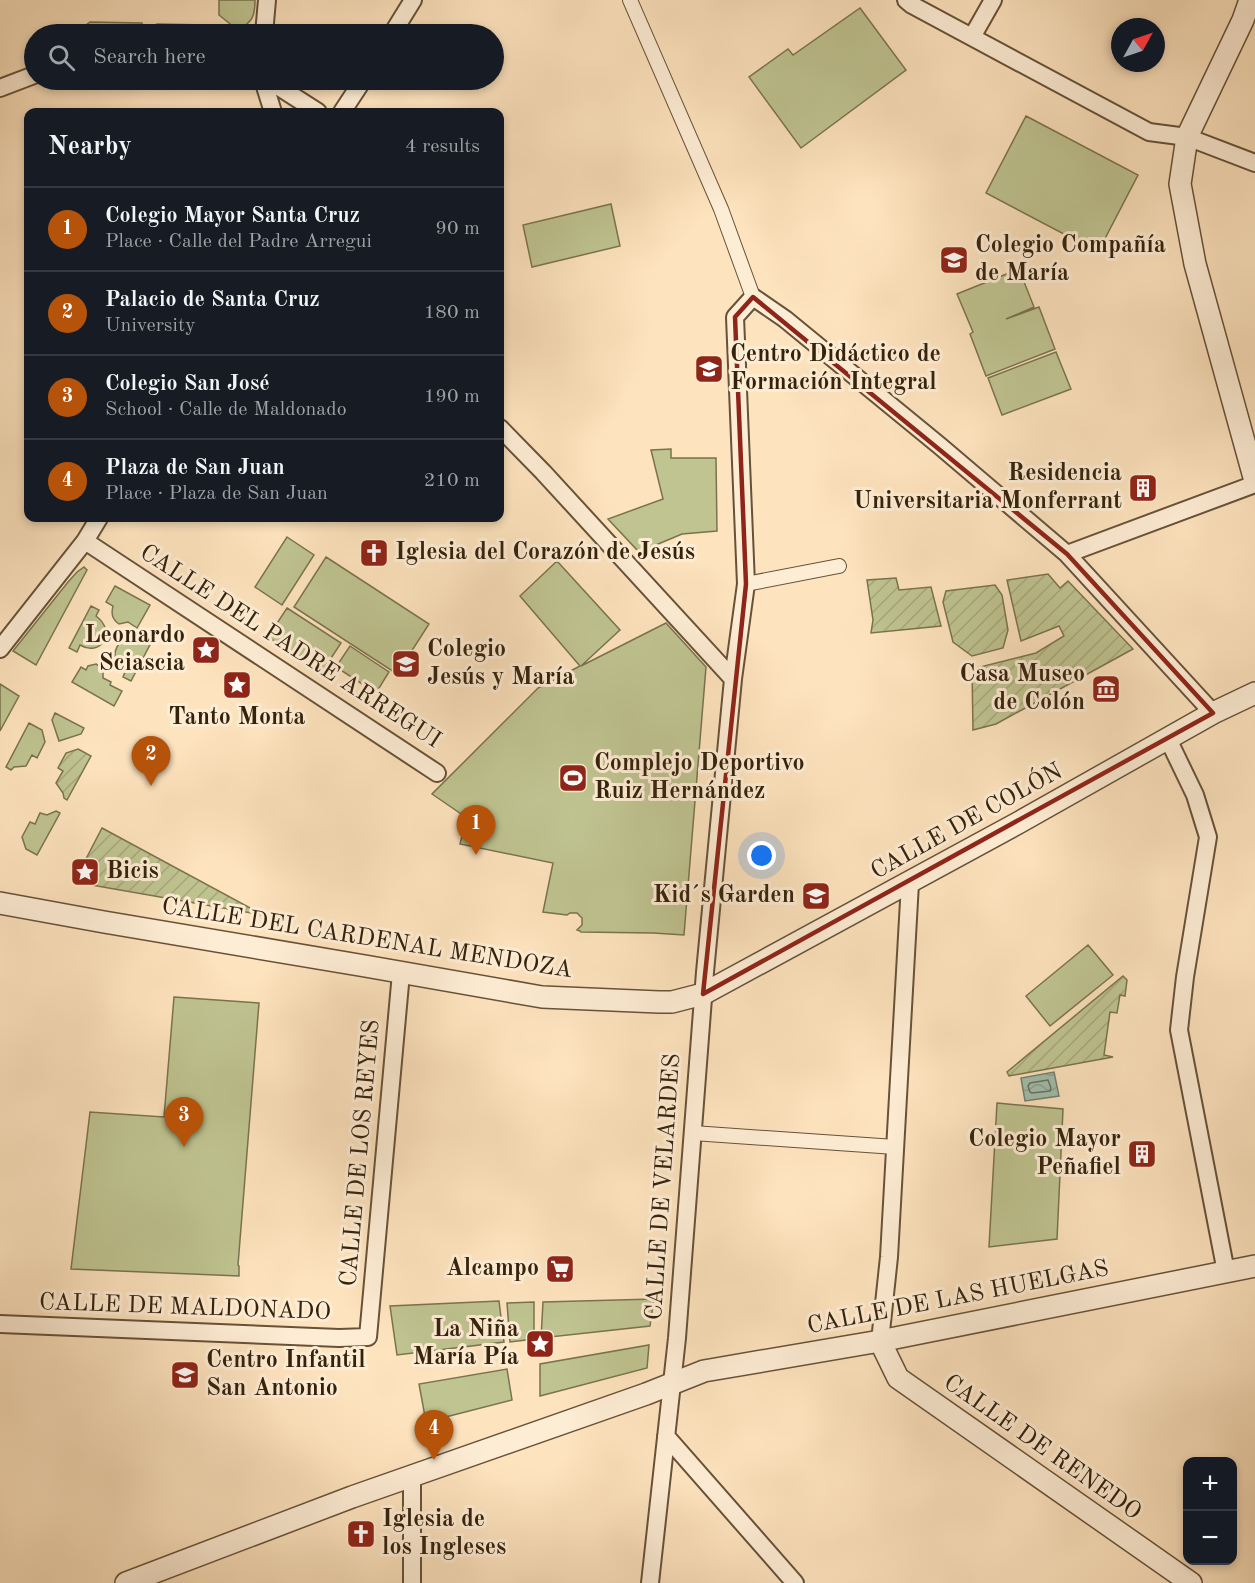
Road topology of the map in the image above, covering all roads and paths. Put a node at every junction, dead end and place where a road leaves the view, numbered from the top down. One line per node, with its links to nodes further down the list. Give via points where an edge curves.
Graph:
1 (267, 0): 7 (street)
2 (413, 0): 8 (street)
3 (630, 0): 20 (street, via 722,209)
4 (906, 0): 9 (street)
5 (993, 0): 9 (street)
6 (1250, 0): 18 (street)
7 (265, 24)
8 (398, 24)
9 (972, 37): 18 (street, via 1149,132)
10 (24, 79): 11 (street)
11 (0, 88)
12 (266, 90): 15 (street)
13 (284, 90): 16 (street)
14 (356, 90): 17 (street)
15 (272, 108)
16 (312, 108)
17 (345, 108)
18 (1187, 137): 19 (street); 22 (street, via 1180,184 1195,264)
19 (1255, 163)
20 (753, 297): 25 (street, via 922,431); 27 (street, CALLE DE VELARDES, via 735,317)
21 (504, 432): 29 (street)
22 (1255, 483): 25 (street)
23 (97, 522): 24 (street)
24 (85, 541): 28 (street); 33 (street, CALLE DEL PADRE ARREGUI)
25 (1066, 554): 31 (street)
26 (839, 566): 27 (street)
27 (746, 584): 29 (street, CALLE DE VELARDES)
28 (0, 649)
29 (733, 679): 37 (street, CALLE DE VELARDES)
30 (1255, 693): 31 (street, CALLE DE COLÓN)
31 (1213, 713): 32 (street, CALLE DE COLÓN)
32 (1168, 739): 34 (street, CALLE DE COLÓN); 41 (street, via 1195,795 1208,837 1179,1030)
33 (437, 773)
34 (910, 883): 37 (street, CALLE DE COLÓN); 39 (street)
35 (0, 903): 36 (street, CALLE DEL CARDENAL MENDOZA)
36 (401, 973): 37 (street, CALLE DEL CARDENAL MENDOZA, via 542,997 672,1002); 43 (street, CALLE DE LOS REYES)
37 (703, 994): 38 (street, CALLE DE VELARDES)
38 (693, 1133): 39 (street); 45 (street, CALLE DE VELARDES)
39 (895, 1147): 44 (street, via 890,1257)
40 (1255, 1266): 41 (street, CALLE DE LAS HUELGAS)
41 (1226, 1272): 44 (street, CALLE DE LAS HUELGAS)
42 (0, 1324): 43 (street, CALLE DE MALDONADO)
43 (368, 1337)
44 (880, 1341): 45 (street, CALLE DE LAS HUELGAS, via 704,1371); 52 (street, CALLE DE RENEDO, via 898,1378)
45 (672, 1384): 46 (street, CALLE DE VELARDES); 47 (street, CALLE DE LAS HUELGAS)
46 (666, 1437): 50 (street, CALLE DE VELARDES); 51 (street)
47 (412, 1476): 48 (street, CALLE DE LAS HUELGAS); 49 (street)
48 (126, 1583)
49 (412, 1583)
50 (650, 1583)
51 (795, 1583)
52 (1191, 1583)

